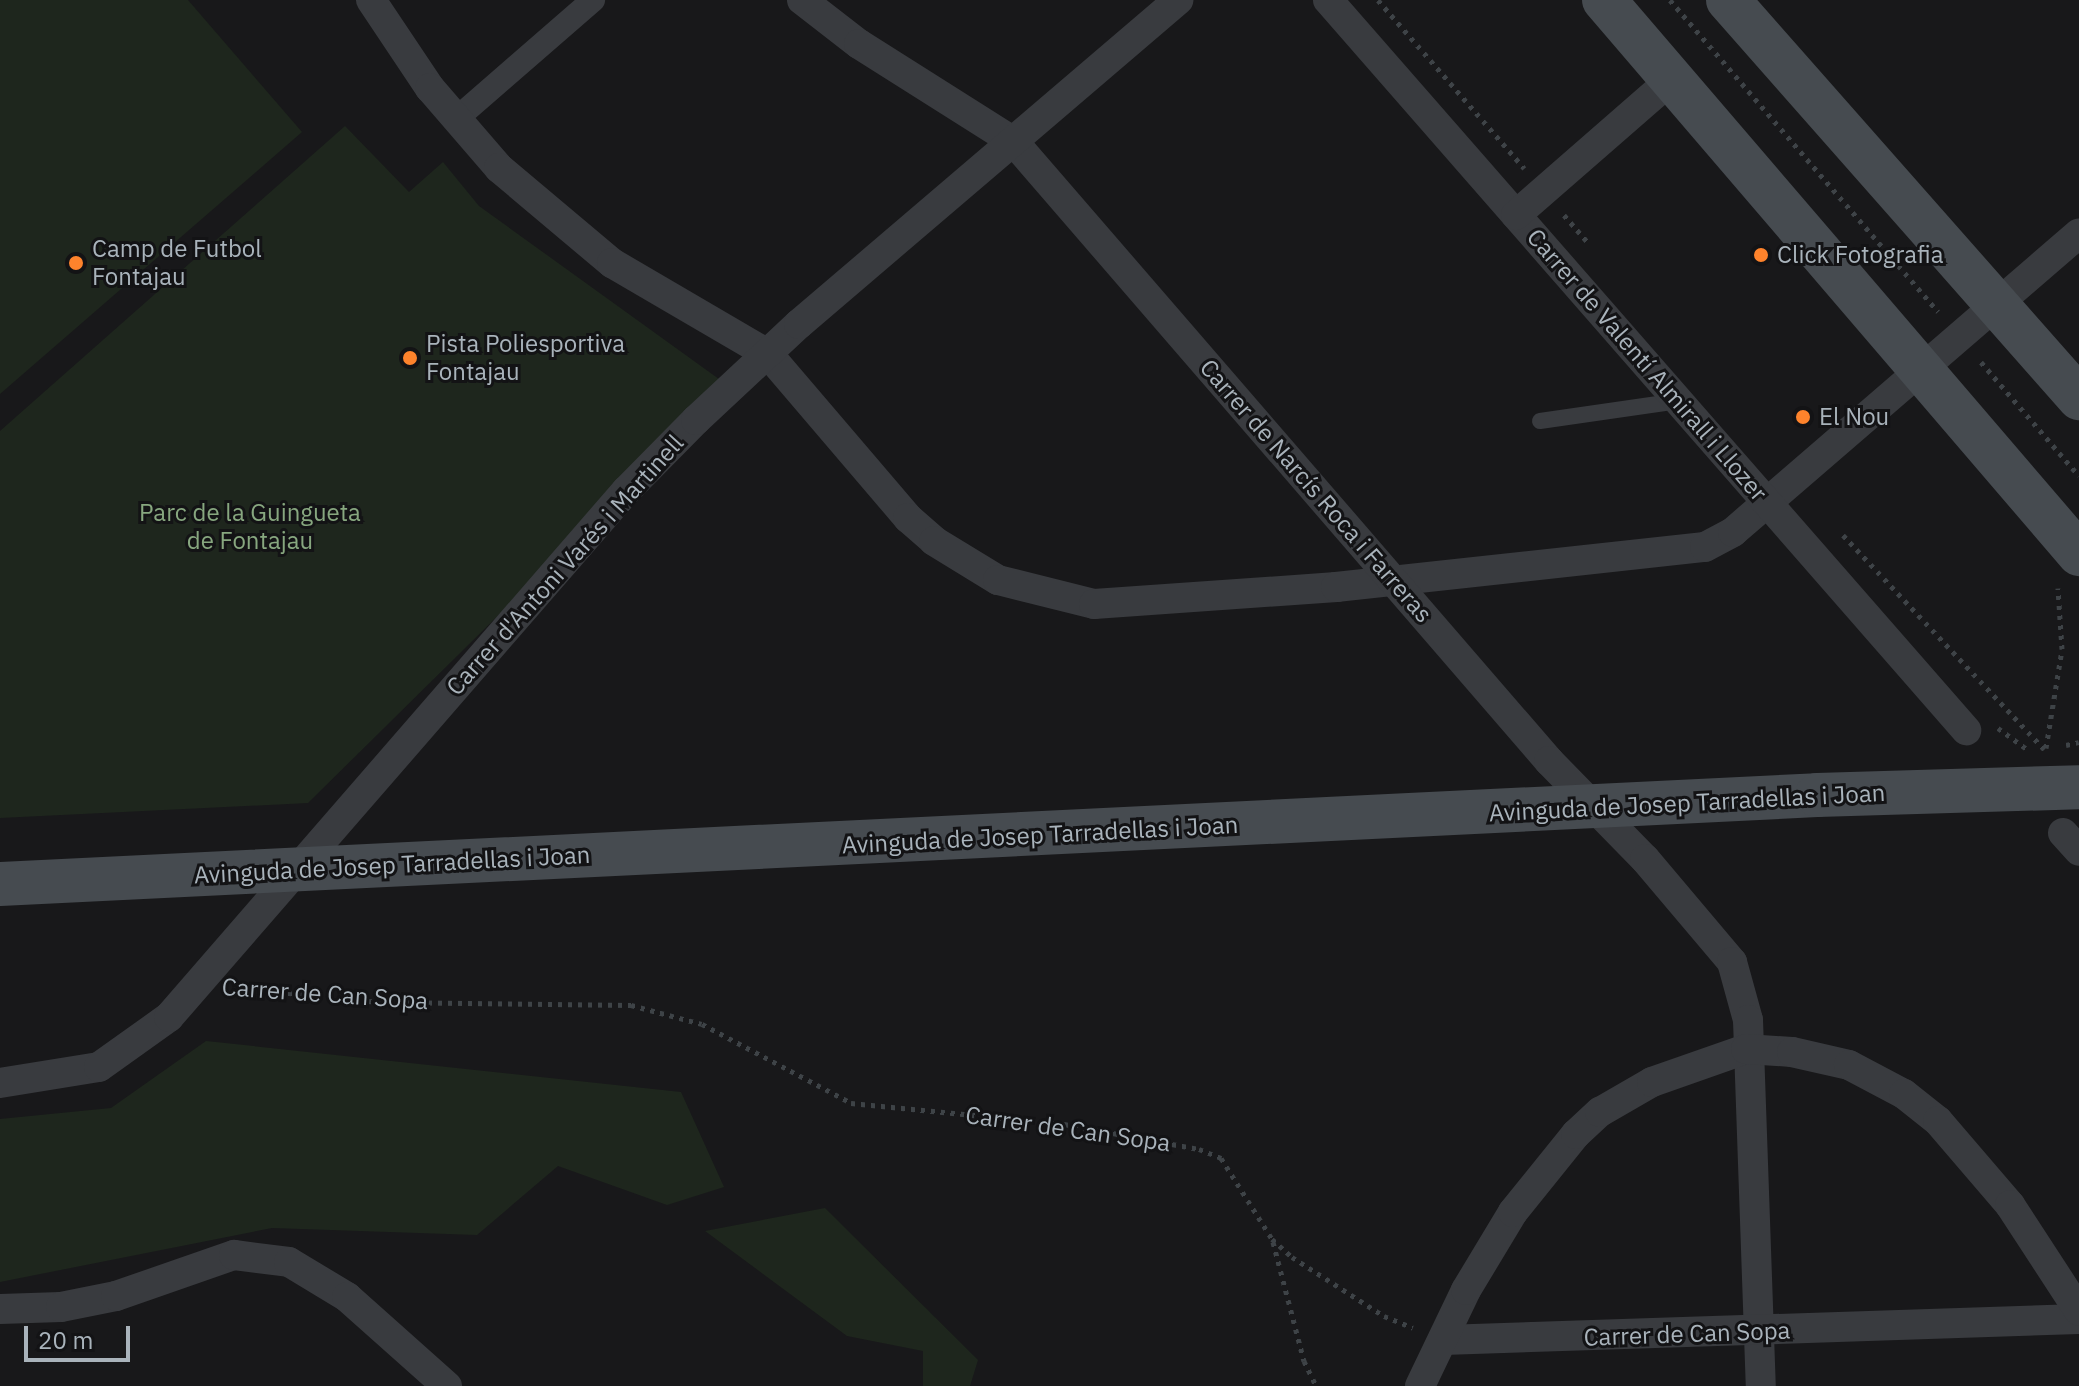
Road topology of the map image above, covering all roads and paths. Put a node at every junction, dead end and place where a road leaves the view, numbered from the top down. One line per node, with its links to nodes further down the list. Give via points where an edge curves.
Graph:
1 (371, 0): 11 (street)
2 (593, 0): 11 (street)
3 (802, 0): 12 (street, Carrer de Narcís Roca i Farreras, via 859,44)
4 (1178, 0): 12 (street, Carrer d'Antoni Varés i Martinell)
5 (1328, 0): 14 (street, Carrer de Valentí Almirall i Llozer)
6 (1378, 0): 13 (path)
7 (1604, 0): 10 (main road)
8 (1670, 0): 18 (path)
9 (1746, 6): 17 (main road)
10 (1672, 79): 13 (street); 20 (main road)
11 (455, 120): 19 (street, via 541,207 612,263)
12 (1014, 142): 19 (street, Carrer d'Antoni Varés i Martinell); 30 (street, Carrer de Narcís Roca i Farreras)
13 (1543, 191): 14 (street); 16 (path)
14 (1516, 215): 24 (street, Carrer de Valentí Almirall i Llozer)
15 (2079, 233): 17 (street)
16 (1595, 251)
17 (1997, 305): 18 (street); 23 (main road)
18 (1960, 337): 20 (street); 26 (path)
19 (768, 354): 21 (street); 22 (street, Carrer d'Antoni Varés i Martinell)
20 (1920, 369): 27 (street); 29 (main road)
21 (795, 386): 22 (street, via 766,379); 30 (street, via 925,533 976,568 1028,591 1128,606)
22 (730, 387): 35 (street, Carrer d'Antoni Varés i Martinell, via 626,491)
23 (2079, 398)
24 (1679, 401): 25 (lane); 27 (street, Carrer de Valentí Almirall i Llozer)
25 (1540, 421)
26 (2079, 476)
27 (1767, 502): 30 (street, via 1720,541 1678,553); 31 (street, Carrer de Valentí Almirall i Llozer)
28 (1835, 525): 33 (path)
29 (2068, 566): 33 (path)
30 (1395, 581): 34 (street, Carrer de Narcís Roca i Farreras)
31 (1966, 730)
32 (2029, 751): 33 (path)
33 (2059, 775): 34 (main road, Avinguda de Josep Tarradellas i Joan)
34 (1595, 807): 35 (main road, Avinguda de Josep Tarradellas i Joan); 38 (street, Carrer de Narcís Roca i Farreras, via 1732,962 1748,1020)
35 (299, 868): 36 (main road, Avinguda de Josep Tarradellas i Joan); 37 (street, Carrer d'Antoni Varés i Martinell)
36 (0, 884)
37 (197, 986): 39 (street, Carrer d'Antoni Varés i Martinell, via 149,1034 99,1067); 40 (path, Carrer de Can Sopa, via 378,1002 631,1005 702,1024 851,1103 1064,1124 1199,1149 1221,1158)
38 (1746, 1049): 42 (street, via 1792,1052 1849,1065 1904,1094 1938,1121 2010,1205); 44 (street, Carrer de Narcís Roca i Farreras); 45 (street, via 1652,1082 1600,1112 1576,1134 1513,1212)
39 (0, 1083)
40 (1272, 1239): 45 (path, Carrer de Can Sopa, via 1384,1316); 47 (path, via 1304,1361)
41 (0, 1309): 46 (street, via 61,1307 116,1296 234,1255 289,1262 347,1297)
42 (2079, 1311)
43 (2079, 1319): 44 (street, Carrer de Can Sopa)
44 (1759, 1331): 45 (street, Carrer de Can Sopa); 49 (street, Carrer de Narcís Roca i Farreras)
45 (1443, 1340): 48 (street)
46 (447, 1386)
47 (1316, 1386)
48 (1420, 1386)
49 (1761, 1386)

